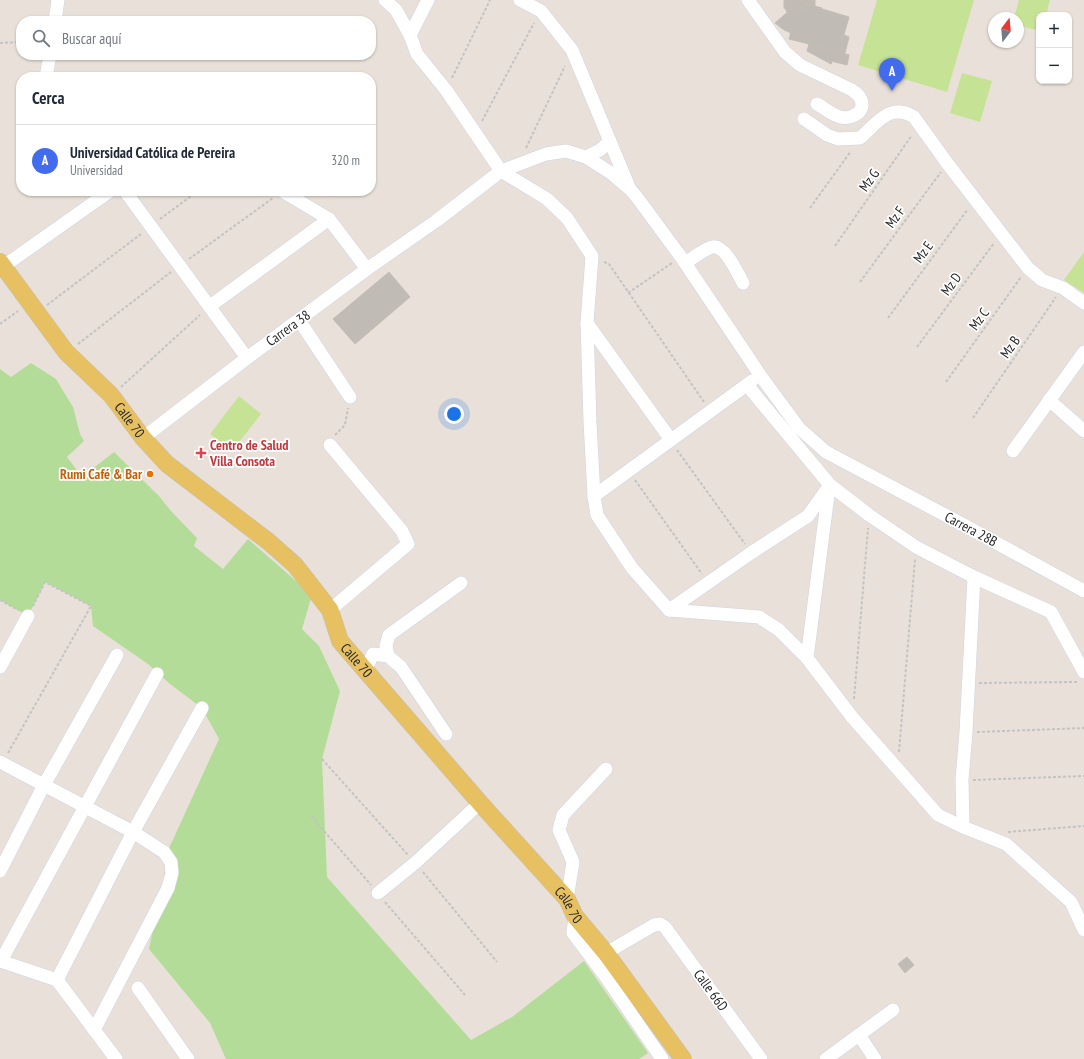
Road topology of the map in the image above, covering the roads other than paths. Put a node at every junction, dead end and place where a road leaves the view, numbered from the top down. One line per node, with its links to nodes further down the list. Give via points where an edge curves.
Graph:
1 (58, 0): 6 (street)
2 (385, 0): 7 (street, via 396,10)
3 (428, 0): 7 (street)
4 (520, 0): 12 (street, via 541,11 572,50)
5 (748, 0): 10 (street, via 785,52 800,66 852,90 859,96 862,104 855,116 848,118)
6 (56, 16)
7 (410, 35): 14 (street, via 417,54 446,90)
8 (49, 60): 9 (street)
9 (47, 72)
10 (818, 104)
11 (804, 118): 24 (street, via 827,135 838,139 860,138 887,113 907,113 920,124 1028,268 1042,280 1063,288)
12 (610, 141): 13 (street); 15 (street)
13 (586, 157): 14 (street, Carrera 38, via 566,151 546,154); 15 (street, Carrera 38)
14 (501, 171): 22 (street, Carrera 38); 27 (street, via 547,199 567,218 592,256)
15 (630, 189): 20 (street, Carrera 28B)
16 (92, 196): 21 (street)
17 (129, 196): 25 (street)
18 (290, 196): 19 (street)
19 (329, 219): 22 (street); 25 (street)
20 (683, 260): 23 (street, via 717,247 725,252); 30 (street, Carrera 28B)
21 (2, 264): 35 (main road, Calle 70, via 66,352 112,395)
22 (367, 269): 26 (street, Carrera 38)
23 (743, 283)
24 (1084, 303)
25 (210, 306): 29 (street)
26 (299, 320): 29 (street, Carrera 38); 32 (street)
27 (587, 323): 36 (street); 40 (street)
28 (1084, 352): 33 (street)
29 (247, 358): 35 (street, Carrera 38)
30 (760, 375): 31 (street); 43 (street, Carrera 28B, via 799,428 826,452)
31 (747, 385): 36 (street); 39 (street)
32 (350, 397)
33 (1049, 400): 34 (street); 38 (street)
34 (1084, 431)
35 (143, 438): 44 (main road, Calle 70, via 167,464 295,565)
36 (670, 440): 40 (street)
37 (330, 445): 44 (street, via 402,531 408,544)
38 (1013, 451)
39 (830, 485): 41 (street, via 916,547); 45 (street, via 808,516); 49 (street)
40 (594, 496): 45 (street, via 597,515 632,568)
41 (974, 577): 52 (street, via 1051,612); 61 (street, via 962,780)
42 (461, 583): 48 (street, via 389,635 386,646)
43 (1084, 591)
44 (330, 610): 51 (main road, Calle 70, via 340,641)
45 (669, 610): 49 (street, via 759,617 779,630)
46 (28, 616): 50 (street)
47 (117, 655): 58 (street)
48 (388, 656): 51 (street, via 373,654); 55 (street, via 401,667)
49 (806, 658): 61 (street, via 852,717 938,815)
50 (0, 667)
51 (365, 670): 59 (main road, Calle 70)
52 (1084, 672)
53 (157, 674): 60 (street)
54 (202, 708): 62 (street)
55 (446, 734)
56 (1, 764): 58 (street)
57 (606, 769): 65 (street, via 563,815 559,830 573,862)
58 (44, 785): 60 (street); 63 (street)
59 (480, 802): 64 (street, via 415,863); 65 (main road, Calle 70)
60 (84, 806): 62 (street); 69 (street)
61 (963, 828): 67 (street, via 1006,844 1072,902)
62 (133, 832): 70 (street); 73 (street, via 164,852 171,862 172,873 168,888)
63 (0, 871)
64 (378, 893)
65 (567, 899): 66 (main road, Calle 70)
66 (575, 916): 68 (main road, Calle 70); 77 (street, via 573,933)
67 (1084, 930)
68 (606, 953): 78 (main road, Calle 70); 79 (street, Calle 66D, via 654,925 665,926)
69 (0, 961): 70 (street)
70 (57, 980): 73 (street)
71 (138, 988): 76 (street)
72 (893, 1010): 74 (street)
73 (94, 1030): 75 (street)
74 (859, 1035): 80 (street); 81 (street)
75 (116, 1059)
76 (188, 1059)
77 (662, 1059)
78 (683, 1059)
79 (761, 1059)
80 (826, 1059)
81 (875, 1059)

